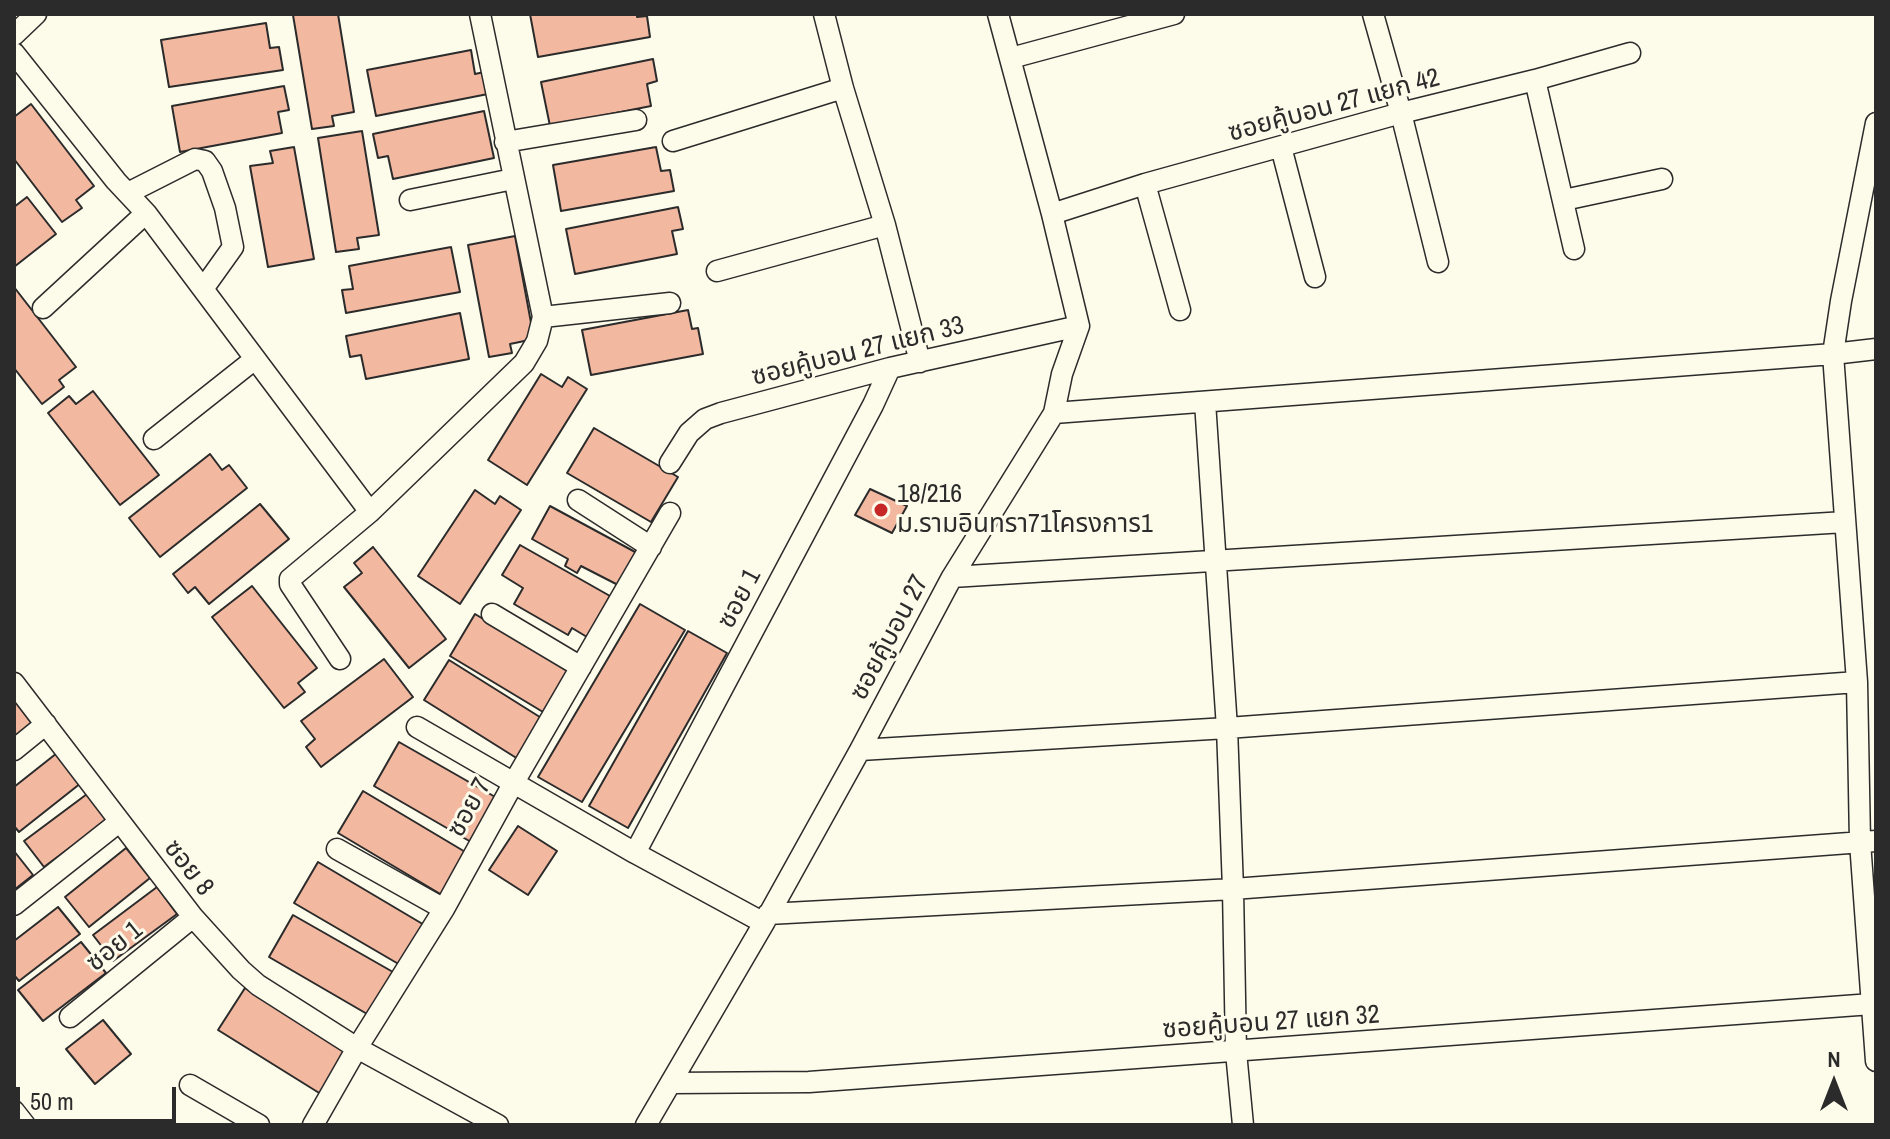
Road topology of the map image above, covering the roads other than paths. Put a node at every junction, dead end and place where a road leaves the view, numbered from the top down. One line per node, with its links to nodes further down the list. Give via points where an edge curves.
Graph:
1 (36, 14): 7 (street)
2 (480, 14): 17 (street)
3 (824, 14): 12 (street)
4 (998, 14): 9 (street)
5 (1174, 14): 9 (street)
6 (1373, 14): 13 (street)
7 (14, 35)
8 (1630, 53): 11 (street, ซอยคู้บอน 27 แยก 42)
9 (1011, 58): 26 (street)
10 (16, 59): 22 (street)
11 (1535, 80): 13 (street, ซอยคู้บอน 27 แยก 42); 24 (street)
12 (843, 88): 16 (street); 27 (street)
13 (1401, 113): 18 (street, ซอยคู้บอน 27 แยก 42); 29 (street)
14 (636, 120): 17 (street)
15 (1876, 123): 39 (street)
16 (673, 141)
17 (505, 142): 19 (street)
18 (1281, 147): 21 (street, ซอยคู้บอน 27 แยก 42); 31 (street)
19 (513, 179): 23 (street); 36 (street)
20 (1662, 179): 24 (street)
21 (1145, 184): 26 (street, ซอยคู้บอน 27 แยก 42); 35 (street)
22 (128, 193): 25 (street); 32 (street, via 195,159 205,161 225,208 233,247)
23 (410, 200)
24 (1564, 200): 28 (street)
25 (146, 213): 32 (street); 34 (street)
26 (1052, 214): 37 (street)
27 (885, 225): 30 (street); 41 (street)
28 (1574, 249)
29 (1438, 262)
30 (717, 271)
31 (1315, 277)
32 (203, 289): 40 (street)
33 (670, 303): 36 (street)
34 (43, 308)
35 (1180, 310)
36 (543, 317): 48 (street, via 524,363)
37 (1079, 326): 41 (street, ซอยคู้บอน 27 แยก 33); 44 (street, ซอยคู้บอน 27)
38 (1876, 349): 39 (street)
39 (1833, 354): 43 (street); 50 (street)
40 (255, 359): 45 (street); 48 (street)
41 (920, 362): 42 (street, ซอยคู้บอน 27 แยก 33)
42 (890, 368): 46 (street, ซอยคู้บอน 27 แยก 33, via 705,419); 68 (street, ซอย 1)
43 (1205, 402): 44 (street); 52 (street)
44 (1054, 413): 53 (street, ซอยคู้บอน 27)
45 (154, 439)
46 (670, 463)
47 (578, 500): 51 (street)
48 (370, 512): 55 (street, via 290,579)
49 (670, 513): 51 (street, ซอย 7)
50 (1845, 522): 52 (street); 57 (street)
51 (651, 547): 56 (street, ซอย 7)
52 (1216, 560): 53 (street); 61 (street)
53 (952, 577): 63 (street, ซอยคู้บอน 27)
54 (492, 614): 56 (street)
55 (340, 659)
56 (581, 667): 64 (street, ซอย 7)
57 (1857, 682): 61 (street); 66 (street)
58 (14, 683): 59 (street, ซอย 8)
59 (46, 724): 62 (street); 65 (street, ซอย 8)
60 (417, 727): 64 (street)
61 (1227, 728): 63 (street); 69 (street)
62 (14, 750)
63 (860, 750): 73 (street, ซอยคู้บอน 27)
64 (513, 784): 68 (street); 71 (street, ซอย 7)
65 (119, 822): 70 (street); 72 (street, ซอย 8)
66 (1868, 841): 69 (street); 74 (street)
67 (337, 849): 71 (street)
68 (635, 853): 73 (street)
69 (1233, 889): 73 (street); 77 (street)
70 (14, 905)
71 (444, 909): 76 (street, ซอย 7)
72 (193, 917): 75 (street, ซอย 1); 76 (street, ซอย 8, via 258,985)
73 (766, 919): 79 (street, ซอยคู้บอน 27)
74 (1872, 1004): 77 (street, ซอยคู้บอน 27 แยก 32); 78 (street)
75 (70, 1017)
76 (357, 1048): 81 (street, ซอย 8); 85 (street, ซอย 7)
77 (1236, 1052): 79 (street, ซอยคู้บอน 27 แยก 32, via 809,1082); 89 (street)
78 (1876, 1061)
79 (672, 1083): 88 (street, ซอยคู้บอน 27)
80 (190, 1085): 84 (street)
81 (466, 1106): 86 (street); 87 (street, ซอย 8)
82 (14, 1111): 83 (street)
83 (25, 1125)
84 (259, 1125)
85 (313, 1125)
86 (457, 1125)
87 (498, 1125)
88 (646, 1125)
89 (1243, 1125)

